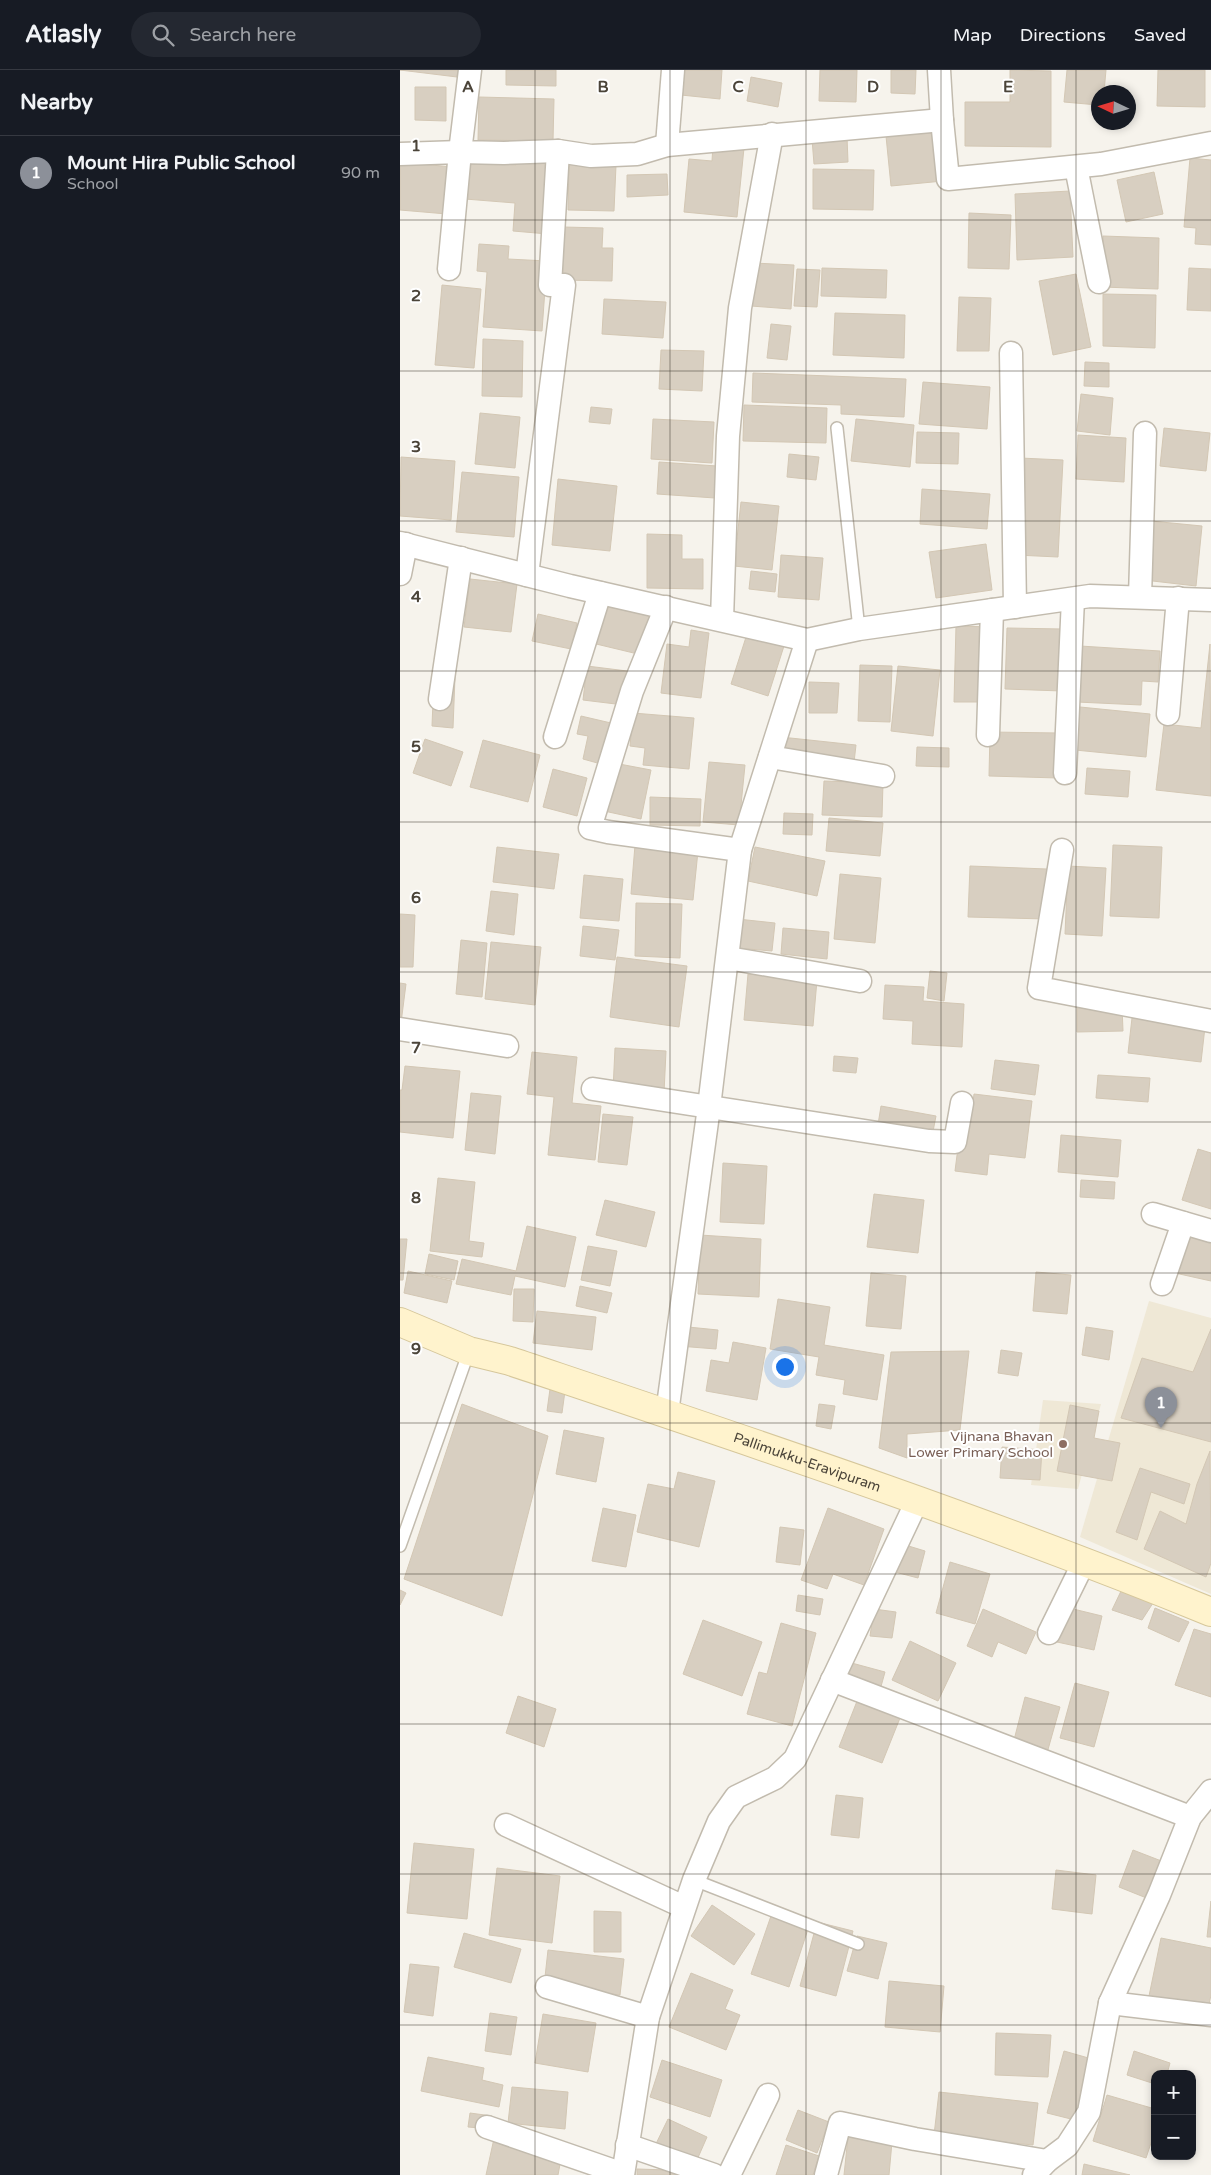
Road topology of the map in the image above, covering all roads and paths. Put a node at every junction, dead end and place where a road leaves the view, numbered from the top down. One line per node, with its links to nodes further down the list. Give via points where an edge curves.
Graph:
1 (470, 70): 8 (street)
2 (673, 70): 7 (street)
3 (939, 70): 4 (street)
4 (942, 120): 5 (street); 11 (street, via 948,179)
5 (772, 134): 7 (street); 29 (street, via 740,308 728,436)
6 (1211, 143): 11 (street)
7 (667, 145): 9 (street, via 637,154 591,156)
8 (460, 152): 9 (street); 10 (street); 12 (street)
9 (558, 152): 20 (street, via 550,285 564,285)
10 (400, 154)
11 (1076, 167): 13 (street)
12 (449, 269)
13 (1099, 282)
14 (1011, 353): 27 (street)
15 (837, 428): 30 (lane)
16 (1145, 433): 23 (street)
17 (403, 544): 18 (street); 19 (street)
18 (461, 558): 20 (street); 32 (street)
19 (400, 574)
20 (527, 575): 21 (street)
21 (600, 593): 26 (street); 35 (street)
22 (1211, 594): 24 (street)
23 (1140, 597): 24 (street); 25 (street)
24 (1178, 598): 33 (street)
25 (1073, 599): 27 (street); 37 (street)
26 (666, 607): 29 (street); 39 (street, via 632,691 590,828)
27 (1015, 608): 28 (street)
28 (992, 610): 30 (street); 34 (street)
29 (722, 620): 31 (street)
30 (858, 629): 31 (street)
31 (807, 640): 36 (street)
32 (440, 699)
33 (1168, 714)
34 (988, 735)
35 (555, 737)
36 (770, 756): 38 (street); 39 (street)
37 (1065, 773)
38 (883, 776)
39 (740, 850): 41 (street)
40 (1062, 850): 43 (street, via 1039,988)
41 (728, 958): 42 (street); 48 (street)
42 (860, 981)
43 (1211, 1021)
44 (400, 1029): 45 (street)
45 (507, 1046)
46 (593, 1089): 48 (street)
47 (962, 1103): 48 (street, via 955,1142 929,1141)
48 (709, 1107): 55 (street)
49 (1153, 1214): 50 (street)
50 (1183, 1223): 51 (street); 52 (street)
51 (1211, 1231)
52 (1162, 1284)
53 (400, 1322): 54 (main road, Pallimukku-Eravipuram)
54 (470, 1351): 55 (main road, Pallimukku-Eravipuram, via 510,1361); 57 (lane)
55 (667, 1414): 56 (main road, Pallimukku-Eravipuram)
56 (917, 1501): 58 (main road, Pallimukku-Eravipuram); 61 (street)
57 (400, 1546)
58 (1084, 1562): 59 (main road, Pallimukku-Eravipuram); 60 (street)
59 (1211, 1612)
60 (1049, 1633)
61 (832, 1680): 63 (street); 65 (street, via 795,1759 775,1778 736,1797 719,1821)
62 (1211, 1791): 63 (street)
63 (1190, 1817): 69 (street)
64 (506, 1825): 66 (street)
65 (694, 1880): 66 (street); 67 (lane)
66 (684, 1907): 71 (street)
67 (858, 1944)
68 (547, 1987): 71 (street)
69 (1110, 2003): 70 (street); 75 (street, via 1089,2112 1067,2146)
70 (1211, 2015)
71 (648, 2017): 74 (street)
72 (768, 2095): 78 (street)
73 (487, 2127): 76 (street)
74 (627, 2145): 76 (street); 77 (street)
75 (1041, 2168): 79 (street, via 840,2123)
76 (623, 2174)
77 (714, 2175)
78 (729, 2175)
79 (826, 2175)

